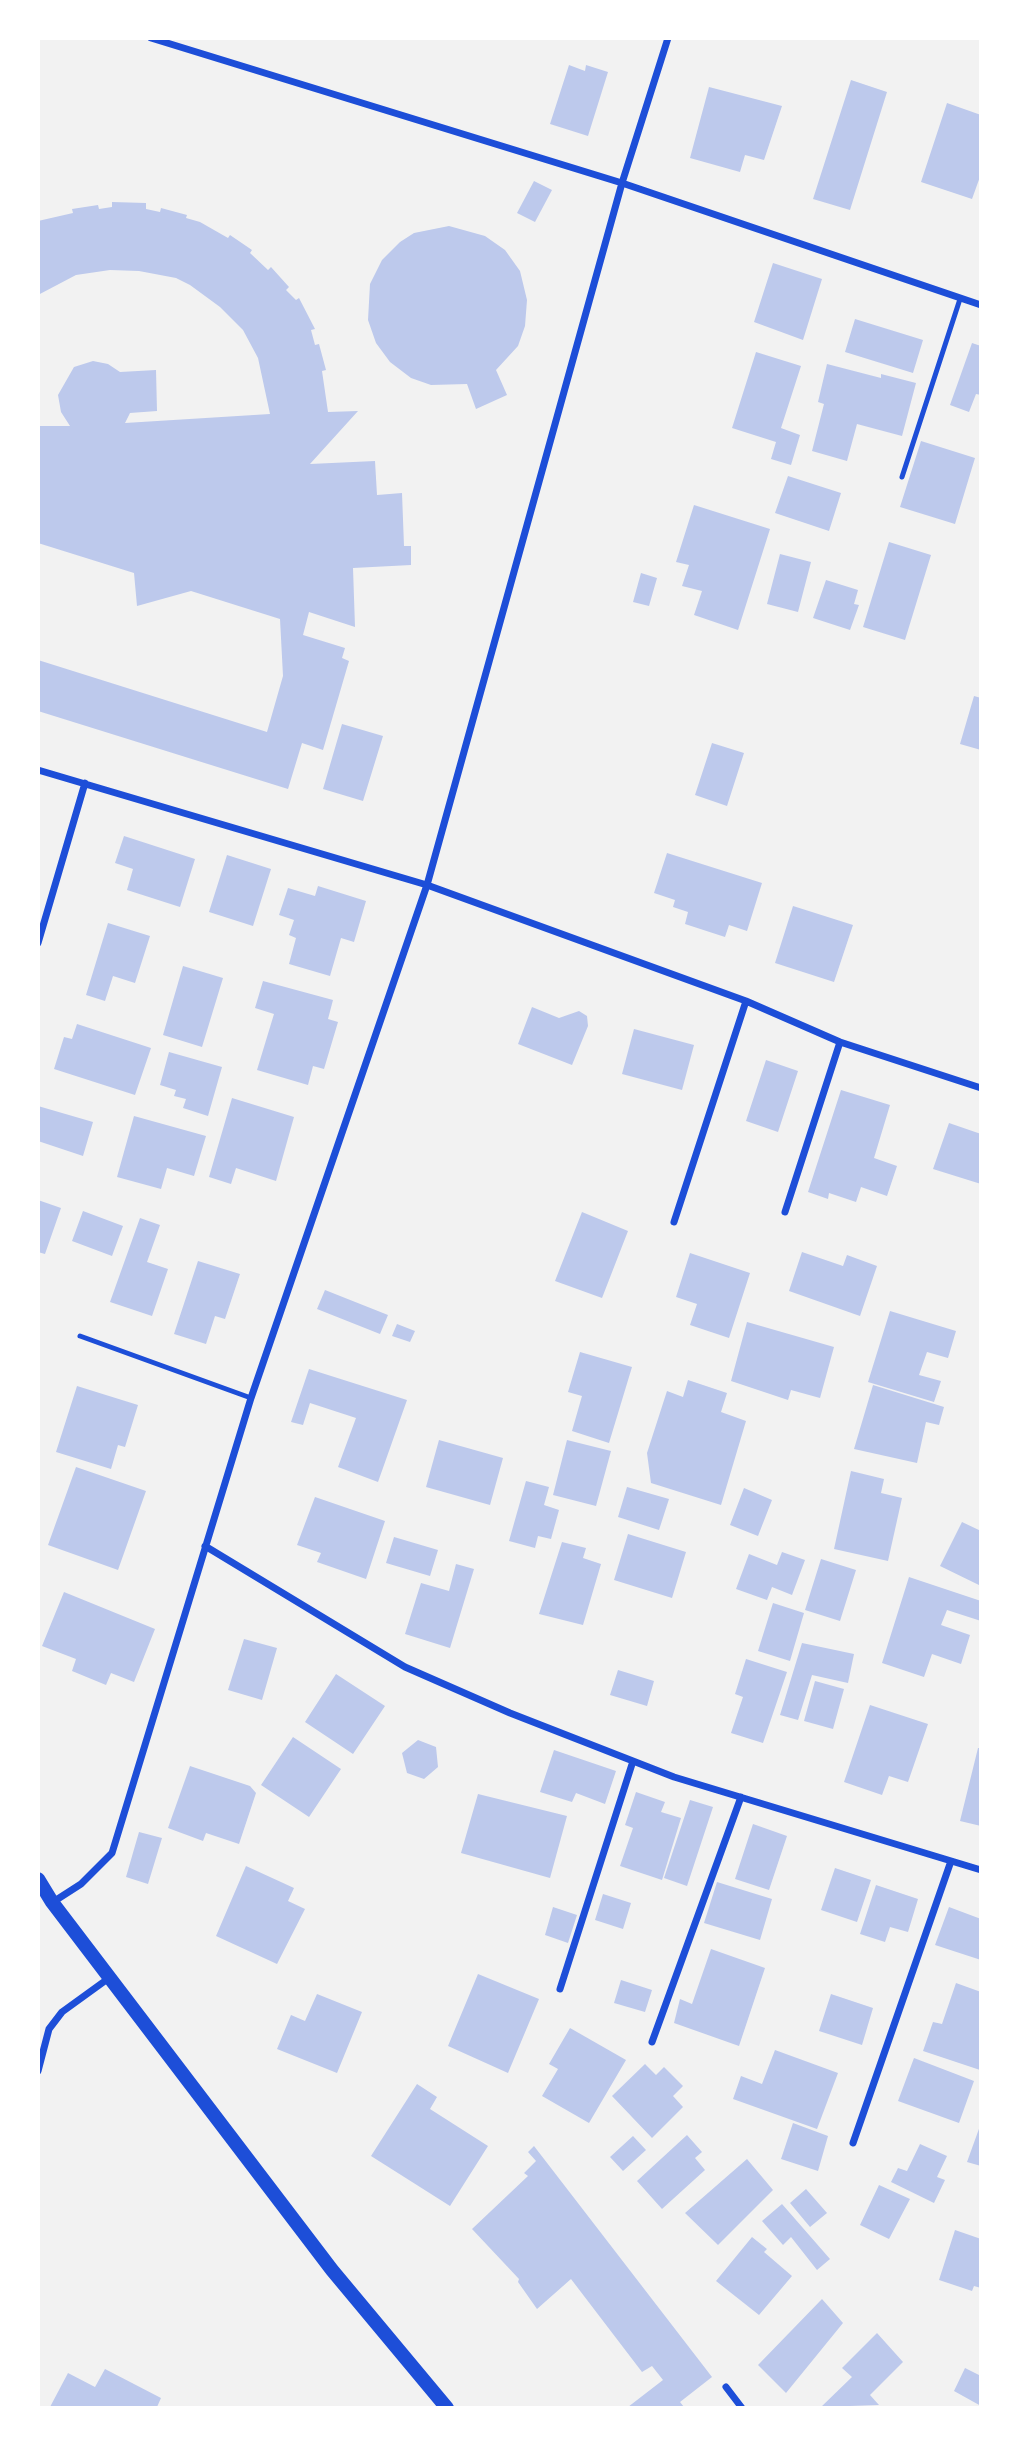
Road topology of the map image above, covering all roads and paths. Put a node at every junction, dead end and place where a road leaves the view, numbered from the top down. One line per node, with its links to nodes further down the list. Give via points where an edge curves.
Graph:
1 (151, 38): 3 (street)
2 (668, 38): 3 (street)
3 (622, 183): 4 (street); 9 (street)
4 (960, 299): 5 (street); 6 (lane)
5 (981, 305)
6 (902, 477)
7 (38, 769): 8 (street)
8 (85, 783): 9 (street); 10 (street)
9 (427, 885): 11 (street); 17 (street)
10 (38, 943)
11 (746, 1001): 12 (street); 15 (street)
12 (840, 1042): 13 (street); 14 (street)
13 (981, 1088)
14 (785, 1212)
15 (674, 1222)
16 (80, 1336): 17 (lane)
17 (251, 1398): 18 (street)
18 (205, 1546): 19 (street, via 405,1667); 24 (street, via 112,1853 81,1884)
19 (633, 1761): 20 (street); 26 (street)
20 (741, 1797): 21 (street); 27 (street)
21 (951, 1861): 22 (street); 29 (street)
22 (981, 1870)
23 (38, 1879): 24 (main road)
24 (52, 1902): 25 (main road)
25 (109, 1978): 28 (street, via 75,2001 49,2029); 31 (main road, via 332,2270)
26 (560, 1989)
27 (652, 2042)
28 (38, 2071)
29 (853, 2143)
30 (726, 2387): 32 (street)
31 (447, 2407)
32 (742, 2407)

